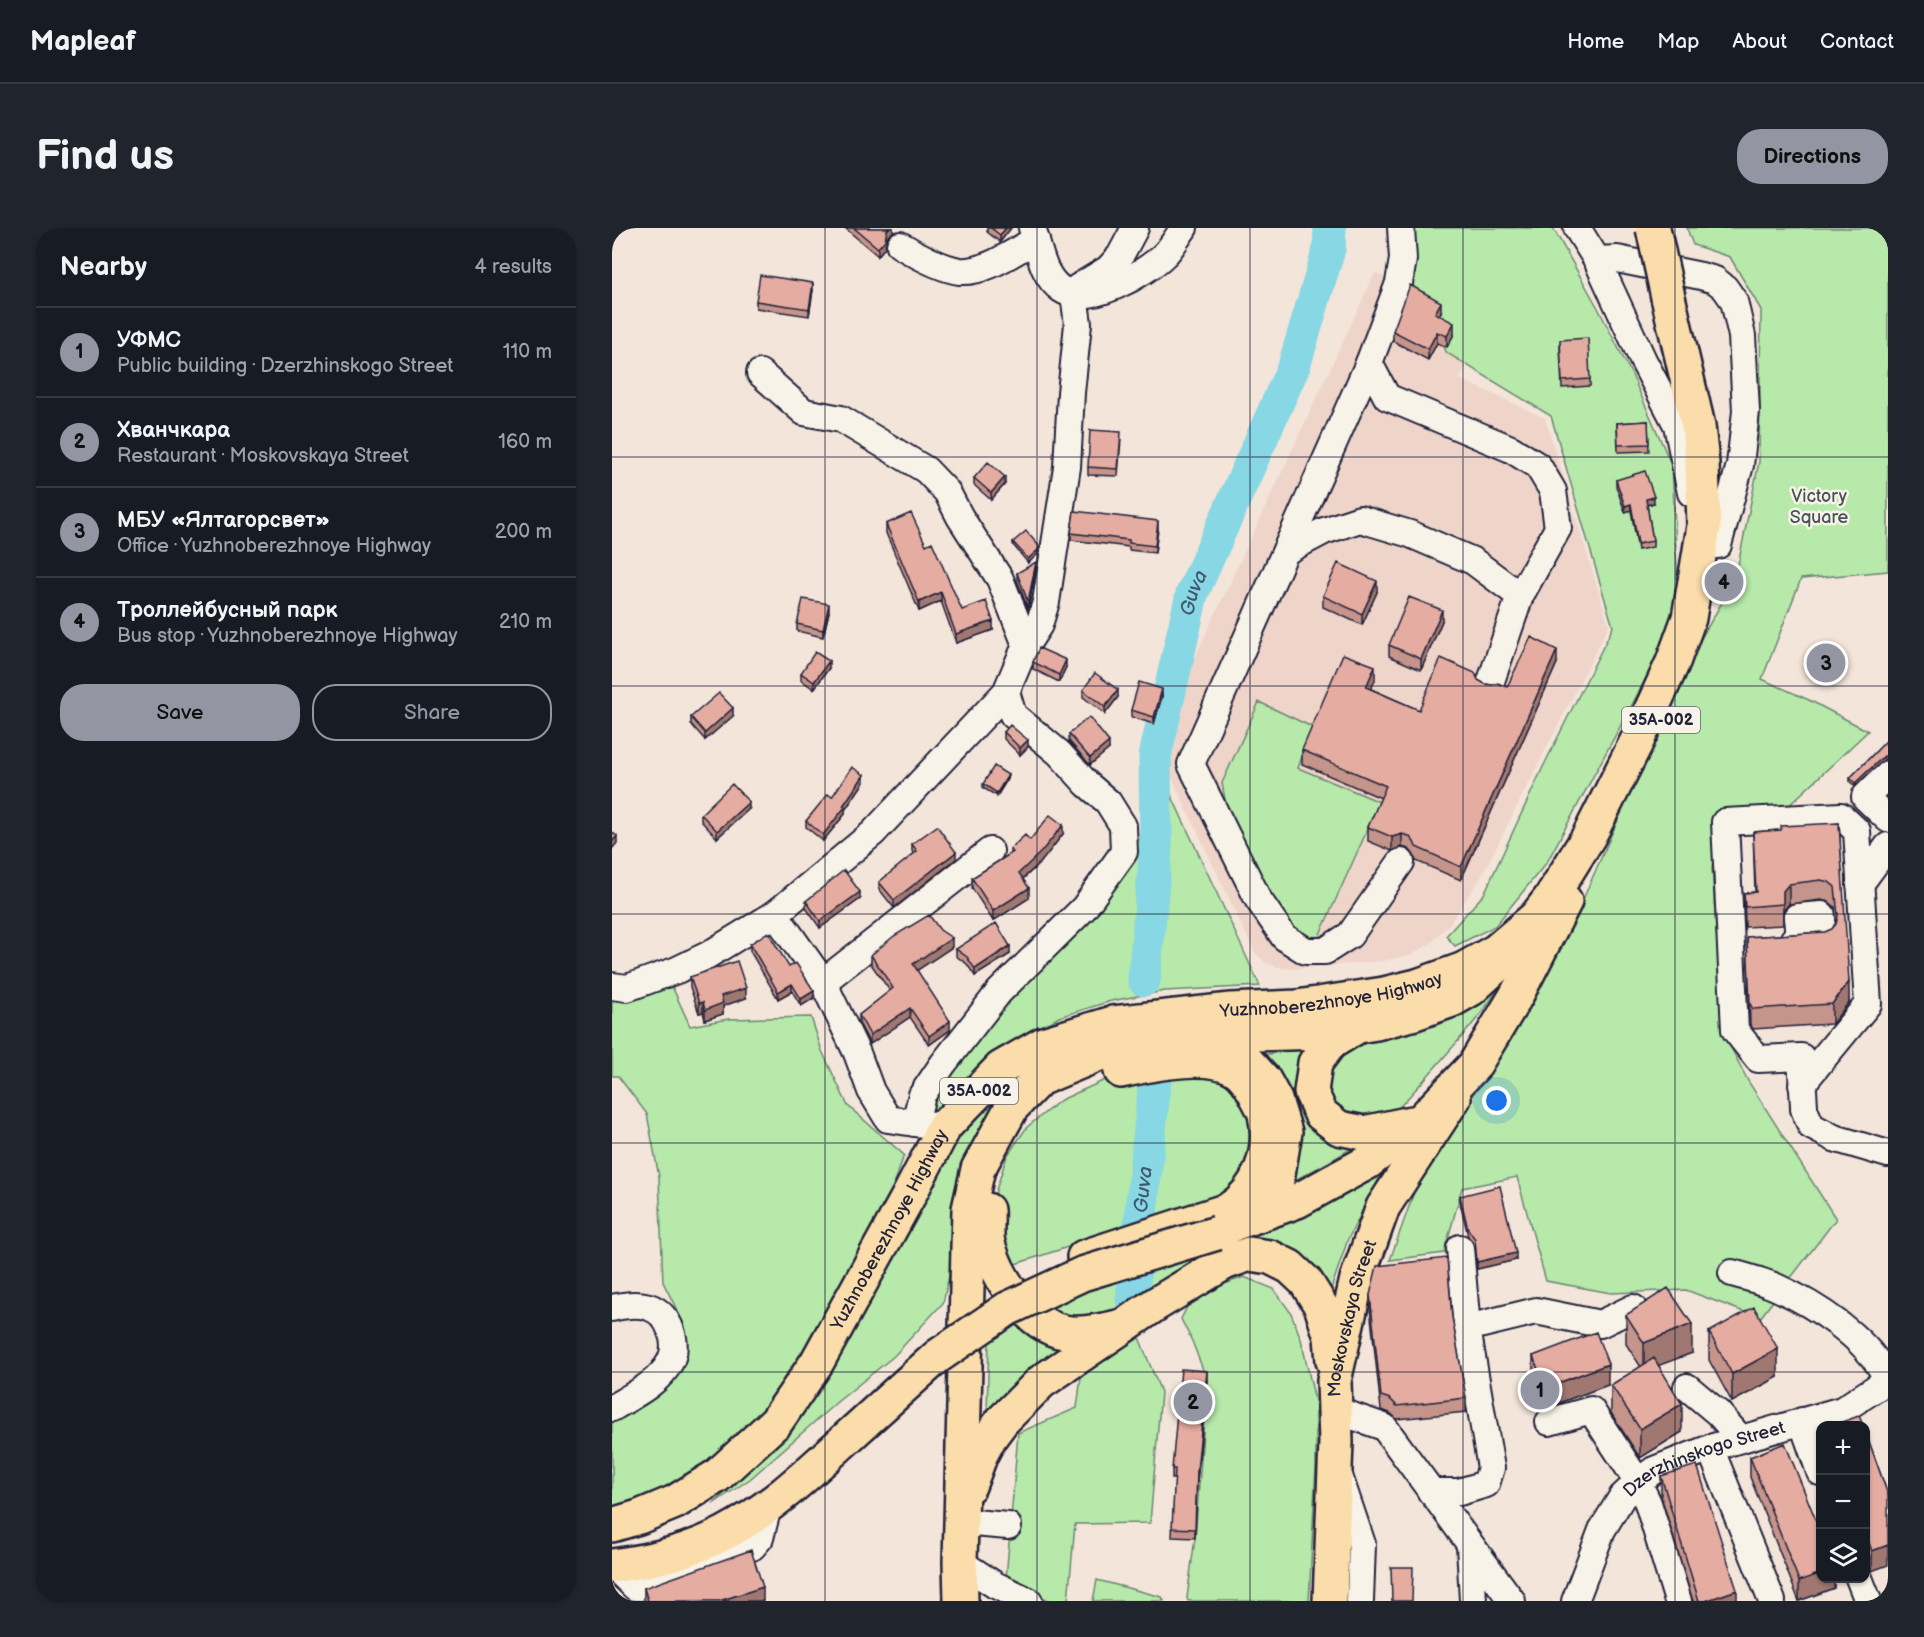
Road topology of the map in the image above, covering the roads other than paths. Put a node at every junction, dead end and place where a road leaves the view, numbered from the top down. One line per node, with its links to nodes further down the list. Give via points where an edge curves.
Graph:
1 (1135, 228): 10 (street, via 1108,269 1077,288)
2 (1184, 228): 10 (street, via 1166,253 1141,273 1101,291)
3 (1401, 228): 12 (street, via 1399,284)
4 (1577, 228): 9 (street)
5 (1653, 228): 11 (main road, Yuzhnoberezhnoye Highway / 35А-002, bridge)
6 (1667, 228): 11 (main road, Yuzhnoberezhnoye Highway / 35А-002)
7 (1034, 234): 8 (street, via 978,269 962,271); 10 (street, via 1049,275 1061,289)
8 (900, 245)
9 (1597, 260): 14 (street, via 1617,259 1701,276 1725,288 1734,301 1742,336 1746,411 1740,465); 16 (street, via 1677,425 1693,504)
10 (1074, 294): 18 (street, via 1078,324 1067,466 1046,602 1039,625)
11 (1675, 295): 14 (main road, Yuzhnoberezhnoye Highway / 35А-002, via 1699,358 1717,459); 16 (main road, Yuzhnoberezhnoye Highway / 35А-002, via 1702,463 1704,526)
12 (1369, 363): 15 (street); 17 (street, via 1387,397 1511,449 1538,466 1553,491 1558,528)
13 (760, 373): 18 (street, via 804,411 841,419 933,477 947,492 1000,579)
14 (1718, 545): 37 (main road, Yuzhnoberezhnoye Highway / 35А-002, via 1700,631 1684,672 1516,996)
15 (1286, 552): 17 (street, via 1324,531 1360,519 1410,534 1473,561); 27 (street, via 1191,764 1258,899 1284,937 1306,951 1325,951 1350,934)
16 (1697, 577): 30 (main road, Yuzhnoberezhnoye Highway / 35А-002, via 1689,618 1673,662 1638,739 1589,836 1550,899)
17 (1520, 596): 19 (street)
18 (1026, 645): 20 (street)
19 (1490, 684)
20 (1006, 692): 29 (street, via 873,833); 40 (street, via 1013,715 1059,753 1108,802 1123,826 1125,852 1084,908 999,992 943,1064 922,1095)
21 (1888, 774): 23 (street, via 1865,797)
22 (1863, 802): 24 (street)
23 (1888, 819)
24 (1846, 822): 28 (street, via 1857,831); 36 (street, via 1841,816 1725,822 1764,941 1735,1030 1758,1059)
25 (1888, 846): 28 (street)
26 (990, 851): 31 (street)
27 (1401, 862)
28 (1860, 884): 35 (street, via 1868,1004)
29 (775, 914): 31 (street); 32 (street, via 677,970 627,988)
30 (1527, 926): 33 (main road, via 1496,966 1471,989 1452,1000); 40 (main road, Yuzhnoberezhnoye Highway / 35А-002, via 1496,951 1464,969 1417,986 1297,1007 1113,1023 1043,1044 1001,1068)
31 (823, 982): 40 (street, via 871,1091 888,1119)
32 (612, 986)
33 (1358, 1026): 34 (main road, via 1322,1032); 39 (main road, via 1330,1043 1314,1063 1311,1092 1321,1114 1339,1128 1364,1134)
34 (1222, 1035): 42 (main road, via 1264,1080 1285,1132 1277,1180 1269,1193 1253,1211); 62 (main road, via 1111,1049 1039,1079 1012,1107 978,1169 969,1209)
35 (1826, 1055): 36 (street); 38 (street)
36 (1801, 1057): 38 (street)
37 (1474, 1066): 39 (main road, Yuzhnoberezhnoye Highway / 35А-002); 52 (main road, Moskovskaya Street, via 1383,1207 1357,1280)
38 (1803, 1100): 41 (street, via 1811,1126 1834,1138)
39 (1421, 1121): 42 (main road, Yuzhnoberezhnoye Highway / 35А-002, via 1368,1162 1297,1201)
40 (930, 1125): 63 (main road, Yuzhnoberezhnoye Highway / 35А-002, via 908,1197 817,1362 776,1422 717,1476 675,1502)
41 (1888, 1154)
42 (1221, 1221): 47 (main road, via 1251,1191 1268,1140 1265,1113 1250,1084 1235,1069 1207,1060 1143,1065 1096,1076 1030,1112 1001,1153 987,1184 988,1245 995,1263 1017,1300 1046,1324 1070,1333); 49 (main road, Yuzhnoberezhnoye Highway, bridge, via 1082,1274 1007,1309); 49 (main road, Yuzhnoberezhnoye Highway, via 1073,1261 1024,1280 957,1321)
43 (1460, 1248): 48 (street)
44 (1732, 1273): 50 (street, via 1776,1287 1823,1314 1853,1334)
45 (612, 1308): 53 (street, via 651,1307 662,1316 674,1338 674,1351 661,1374)
46 (1633, 1308): 48 (street, via 1600,1324 1536,1311)
47 (1122, 1326): 52 (main road, via 1224,1263 1249,1254 1270,1257 1290,1267 1306,1282 1321,1306 1330,1336); 62 (main road, via 1041,1382 1002,1421 981,1454)
48 (1467, 1328): 61 (street, via 1491,1468 1486,1484 1459,1492)
49 (936, 1349): 66 (main road, Yuzhnoberezhnoye Highway, via 764,1497 720,1524 679,1540); 68 (main road, Yuzhnoberezhnoye Highway, via 768,1507 685,1551 642,1563)
50 (1887, 1375): 54 (street, Dzerzhinskogo Street, via 1880,1386 1842,1410)
51 (1687, 1387): 56 (street)
52 (1335, 1395): 59 (main road, Moskovskaya Street); 61 (street, via 1384,1427)
53 (612, 1408)
54 (1802, 1421): 56 (street, Dzerzhinskogo Street); 58 (street)
55 (1550, 1422): 60 (street, via 1592,1410)
56 (1741, 1439): 57 (street, Dzerzhinskogo Street)
57 (1710, 1448): 60 (street, Dzerzhinskogo Street, via 1654,1470); 78 (street)
58 (1816, 1459)
59 (1335, 1464): 72 (main road, Moskovskaya Street); 73 (street, via 1362,1544)
60 (1638, 1482): 76 (street, Dzerzhinskogo Street, via 1622,1497 1602,1530); 77 (street)
61 (1431, 1492): 65 (street)
62 (962, 1512): 64 (street); 67 (main road)
63 (612, 1525)
64 (1008, 1526)
65 (1470, 1545): 74 (street); 75 (street)
66 (612, 1556)
67 (960, 1562): 70 (main road); 71 (street)
68 (612, 1566)
69 (1861, 1583): 79 (street)
70 (962, 1601)
71 (1029, 1601)
72 (1330, 1601)
73 (1360, 1601)
74 (1473, 1601)
75 (1512, 1601)
76 (1575, 1601)
77 (1678, 1601)
78 (1772, 1601)
79 (1868, 1601)

